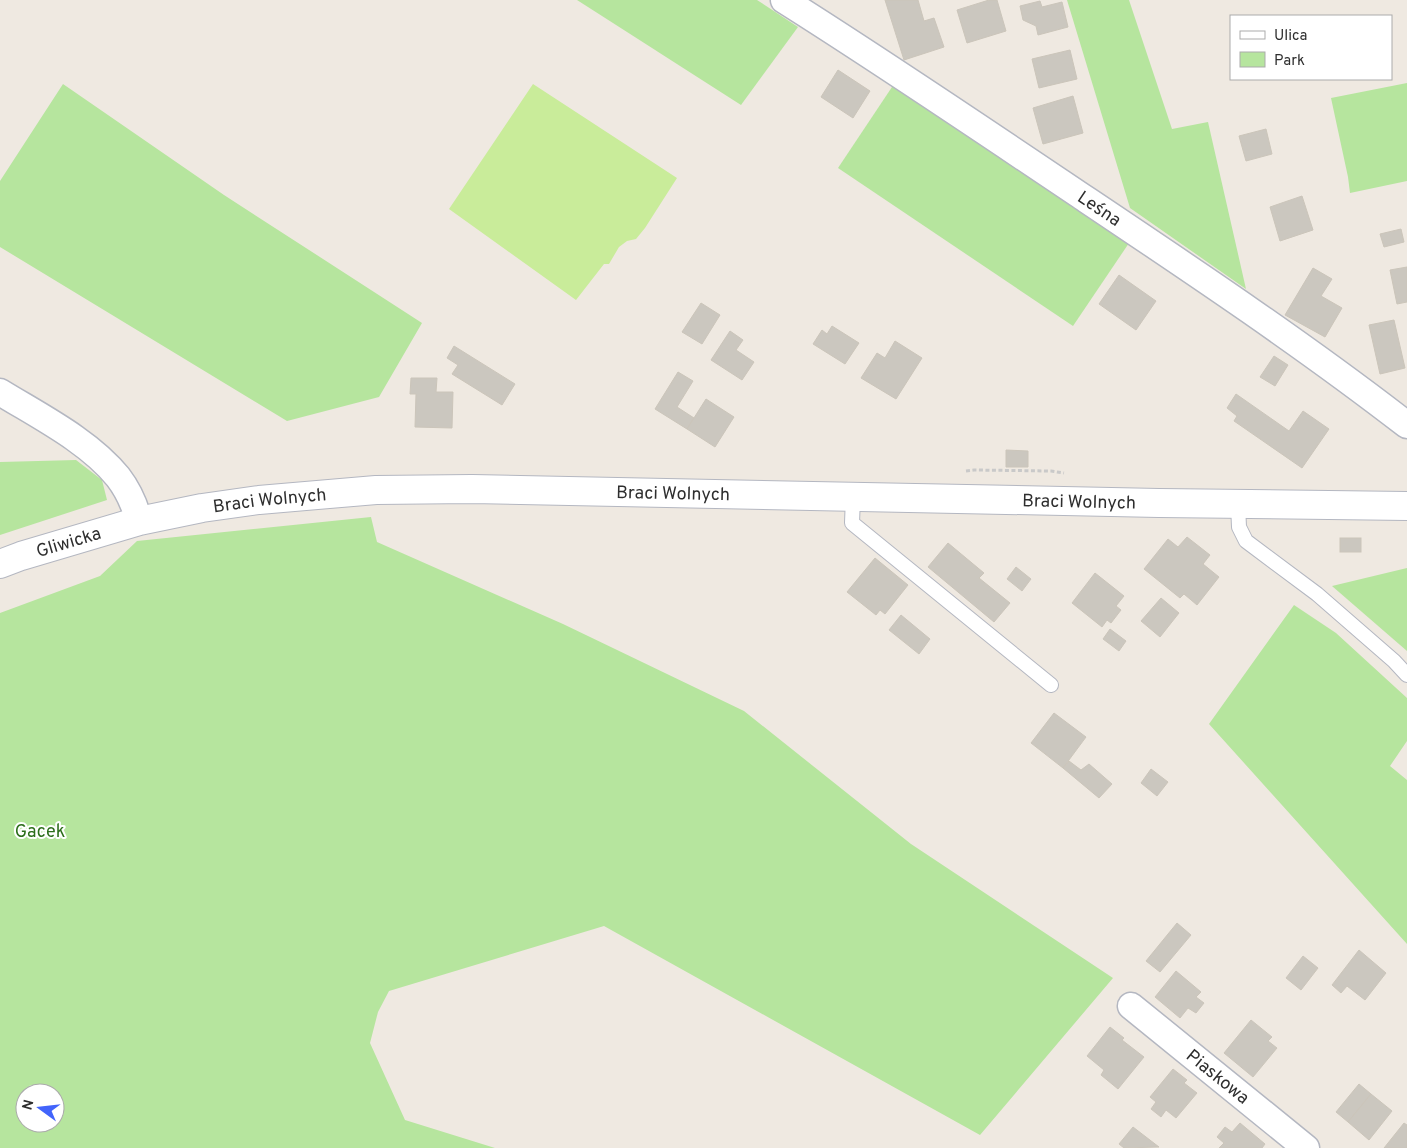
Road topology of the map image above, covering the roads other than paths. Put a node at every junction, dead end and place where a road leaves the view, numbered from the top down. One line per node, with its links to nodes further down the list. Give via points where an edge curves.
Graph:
1 (784, 0): 3 (street, Leśna, via 1235,299)
2 (0, 392): 7 (street, via 98,456 118,477 134,504)
3 (1407, 425)
4 (853, 496): 5 (main road, Braci Wolnych); 7 (main road, Braci Wolnych, via 376,490 258,500); 10 (lane, via 852,523)
5 (1238, 504): 6 (main road, Braci Wolnych); 9 (lane, via 1239,527 1246,541 1317,594)
6 (1407, 506)
7 (139, 522): 8 (main road, Gliwicka)
8 (0, 564)
9 (1407, 675)
10 (1051, 685)
11 (1131, 1006): 12 (street, Piaskowa)
12 (1306, 1148)

